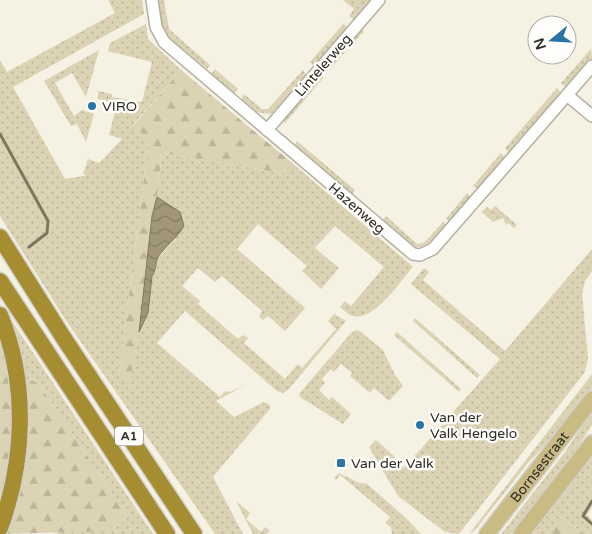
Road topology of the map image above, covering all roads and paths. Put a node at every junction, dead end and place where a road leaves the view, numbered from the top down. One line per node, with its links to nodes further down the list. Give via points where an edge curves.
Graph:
1 (152, 0): 6 (street, Hazenweg, via 156,27 164,42)
2 (379, 0): 6 (street, Lintelerweg)
3 (592, 66): 4 (street, Hazenweg)
4 (567, 95): 5 (street); 6 (street, Hazenweg, via 433,249 420,255 406,250)
5 (592, 116)
6 (267, 130)
7 (0, 237): 14 (highway, A1)
8 (0, 281): 13 (highway, A1)
9 (0, 315): 12 (highway, via 16,374 19,418 16,469)
10 (592, 399): 15 (main road, Bornsestraat)
11 (592, 443): 16 (main road, Bornsestraat)
12 (0, 528)
13 (167, 534)
14 (194, 534)
15 (487, 534)
16 (520, 534)

